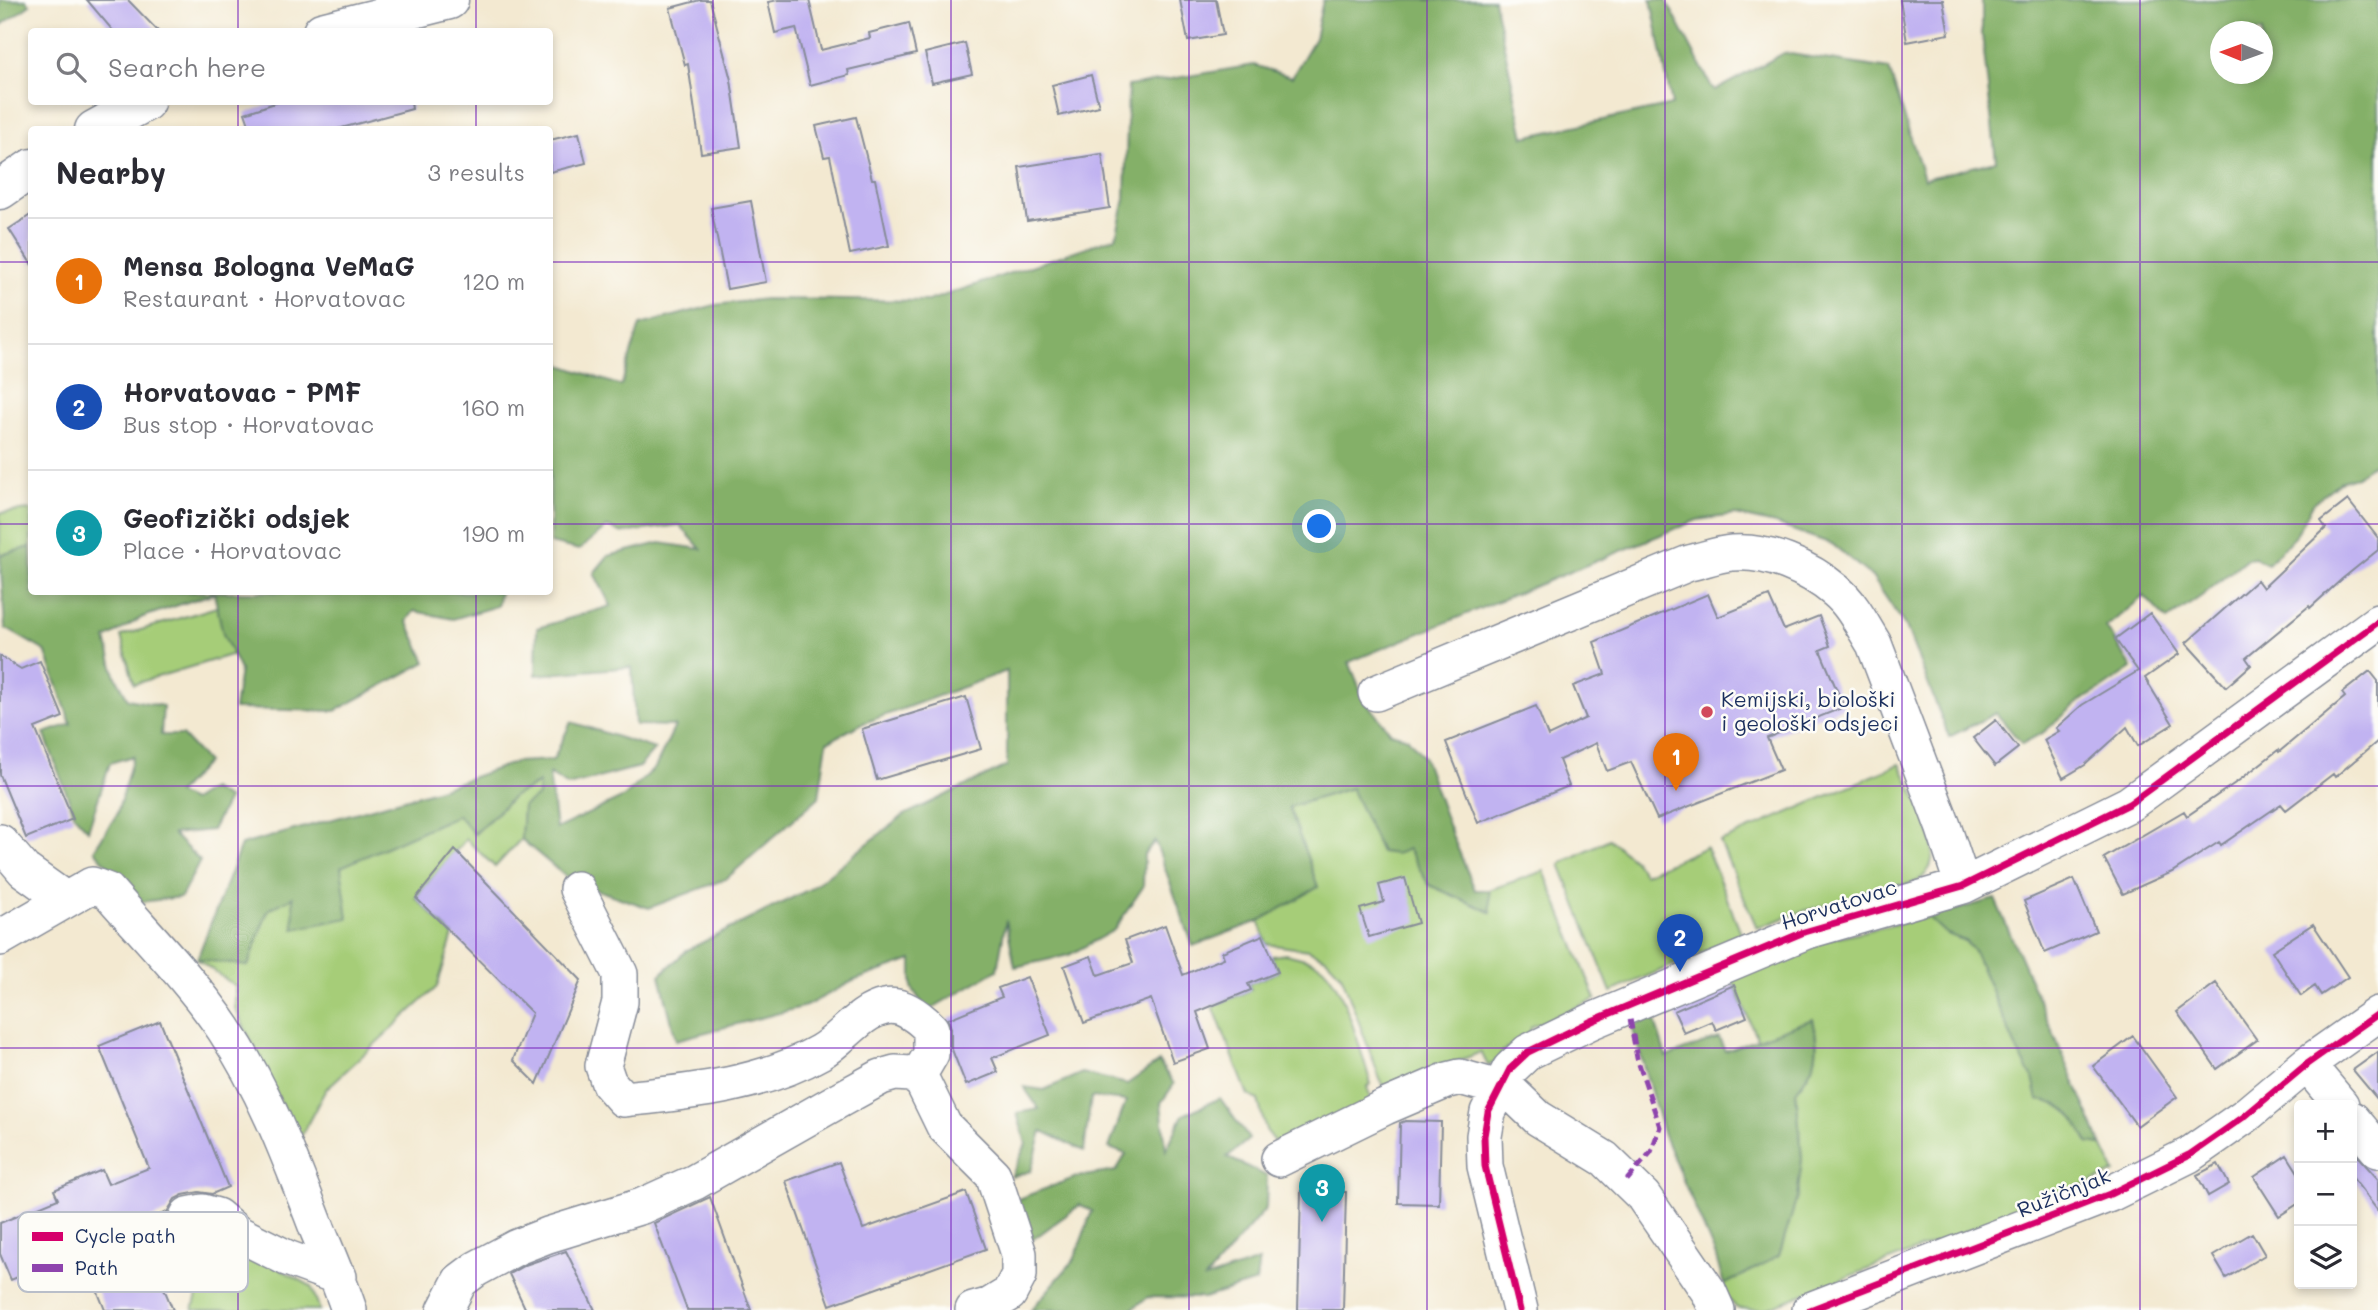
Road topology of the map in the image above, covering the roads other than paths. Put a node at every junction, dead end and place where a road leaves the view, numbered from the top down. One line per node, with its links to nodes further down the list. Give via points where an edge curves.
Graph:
1 (449, 0): 2 (main road)
2 (338, 28)
3 (140, 105): 4 (main road)
4 (101, 126)
5 (28, 171): 6 (main road)
6 (0, 190)
7 (2378, 622): 10 (street, Horvatovac, via 2132,809)
8 (1376, 692): 10 (street, via 1689,563 1731,553 1761,555 1801,568 1838,592 1874,644)
9 (0, 842): 12 (street, via 24,870)
10 (1963, 886): 17 (street, Horvatovac, via 1804,932 1592,1021 1528,1052)
11 (577, 889): 16 (street, via 621,974 620,1002 603,1066 609,1083 623,1099 695,1091 767,1075 821,1052 870,1011 889,1006 908,1011 931,1030 931,1054)
12 (66, 900): 13 (street); 23 (street, via 92,885 108,891 223,1028 259,1087)
13 (0, 938)
14 (2378, 1014): 15 (street, Ružičnjak)
15 (2311, 1068): 18 (street); 29 (street, Ružičnjak, via 2200,1148 2131,1184)
16 (917, 1078): 25 (street, via 895,1073 881,1077 695,1182 642,1206 517,1247 460,1281); 26 (street, via 944,1125 993,1175 1019,1254 1019,1275 1009,1294)
17 (1499, 1088): 21 (street, via 1460,1077 1448,1080); 27 (street, Horvatovac, via 1488,1112 1483,1151); 28 (street, via 1605,1159 1643,1196)
18 (2337, 1100)
19 (2357, 1125): 20 (street)
20 (2378, 1150)
21 (1279, 1159)
22 (248, 1238): 23 (street)
23 (339, 1277): 24 (street)
24 (349, 1310)
25 (445, 1310)
26 (973, 1310)
27 (1520, 1310)
28 (1717, 1310)
29 (1810, 1310)

